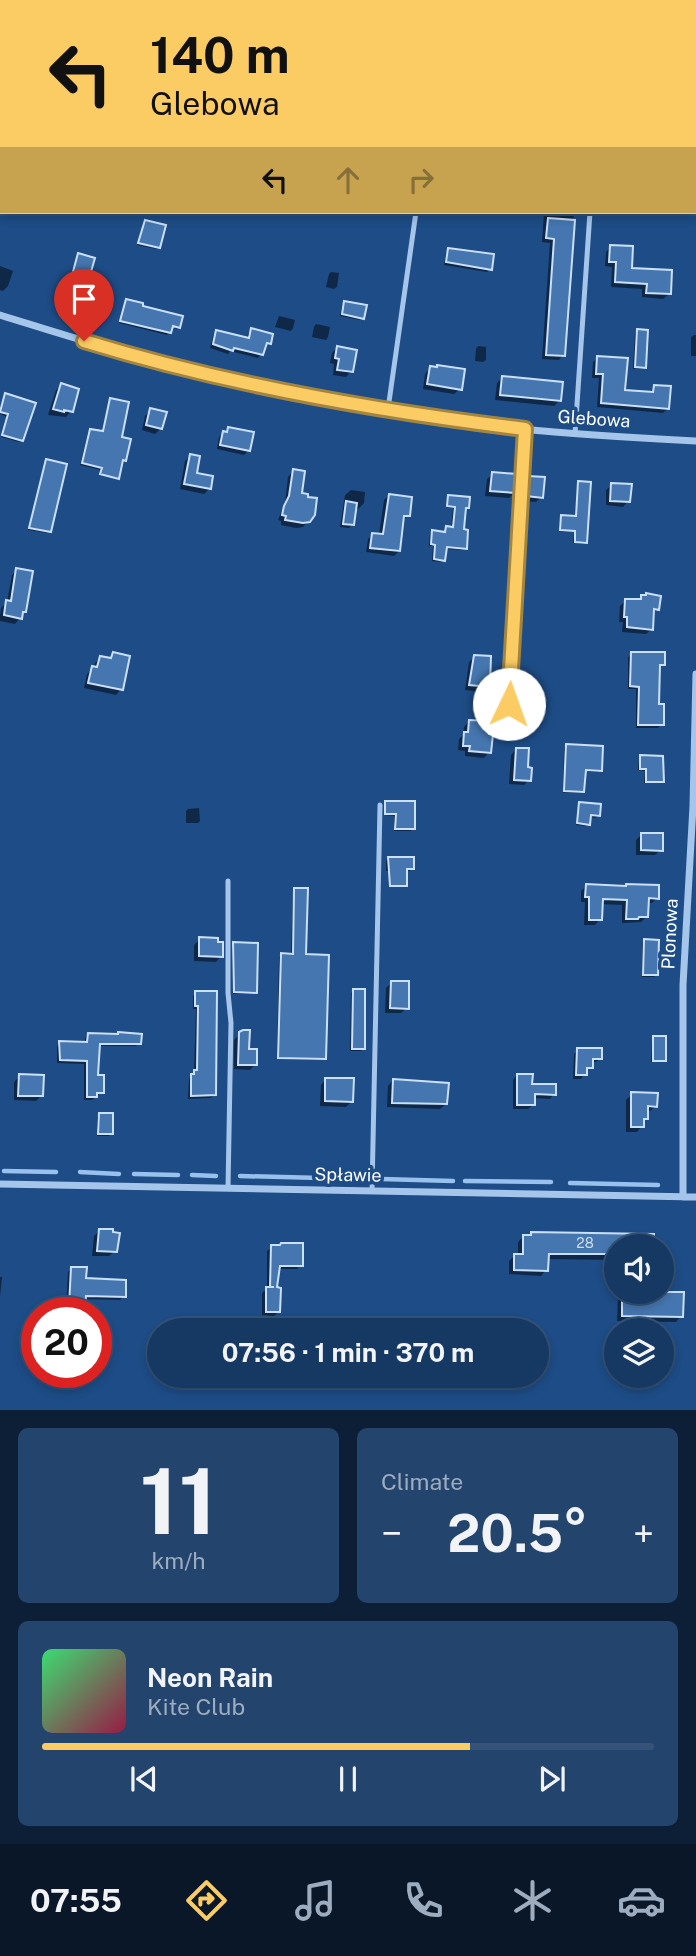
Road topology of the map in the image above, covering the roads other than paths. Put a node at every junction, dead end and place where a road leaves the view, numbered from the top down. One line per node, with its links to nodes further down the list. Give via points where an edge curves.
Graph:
1 (416, 214): 4 (lane)
2 (590, 214): 6 (lane)
3 (0, 315): 4 (street, Glebowa, via 156,361 276,390)
4 (388, 409): 5 (street, Glebowa)
5 (525, 429): 6 (street, Glebowa); 9 (lane)
6 (575, 434): 7 (street, Glebowa)
7 (696, 442)
8 (696, 674): 15 (street, Plonowa, via 683,985)
9 (509, 704)
10 (380, 805): 14 (lane)
11 (228, 881): 13 (lane)
12 (0, 1184): 13 (street, Spławie)
13 (228, 1188): 14 (street, Spławie)
14 (372, 1191): 15 (street, Spławie)
15 (683, 1196): 16 (street, Spławie)
16 (696, 1197)

